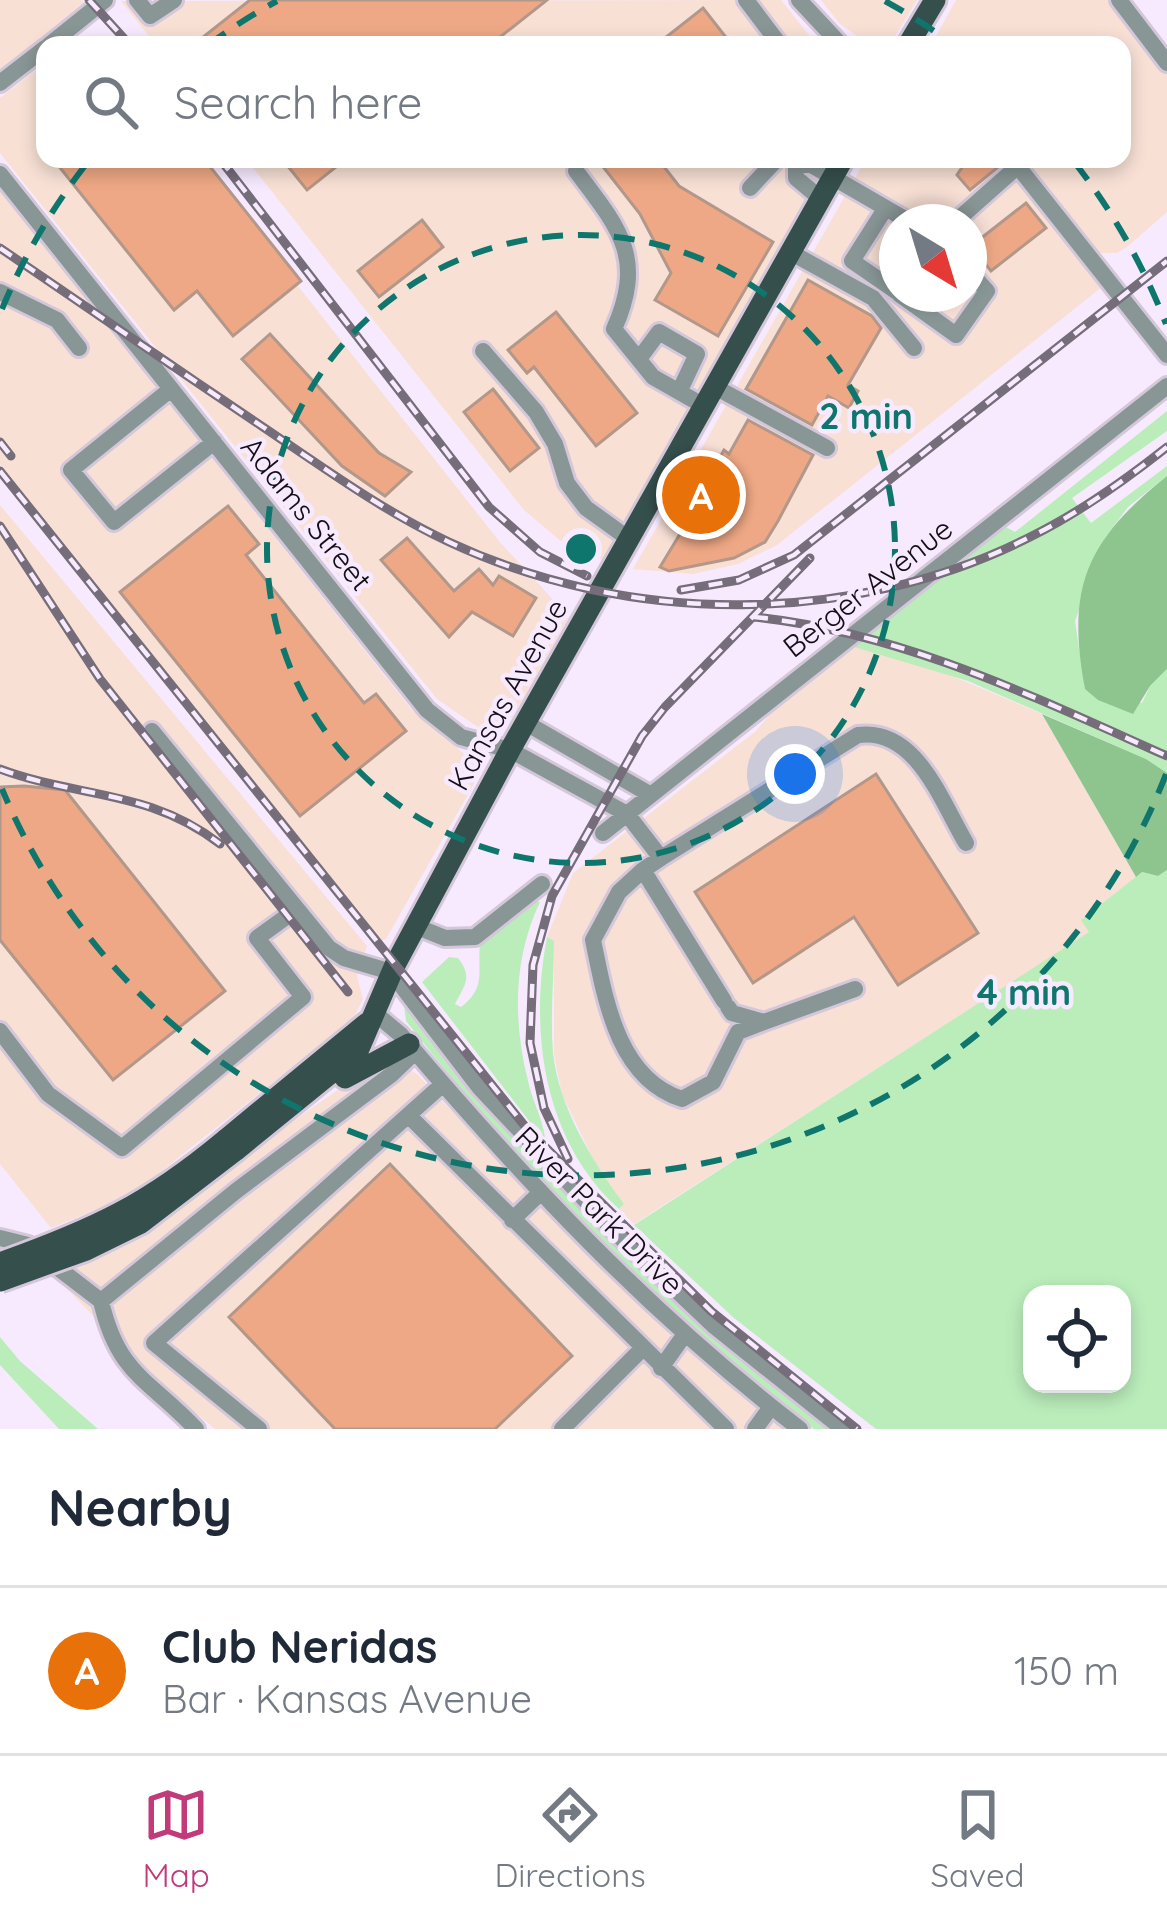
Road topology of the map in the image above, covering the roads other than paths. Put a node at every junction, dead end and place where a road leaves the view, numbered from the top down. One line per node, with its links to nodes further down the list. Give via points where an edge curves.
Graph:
1 (105, 0): 8 (street)
2 (137, 0): 3 (street, via 154,16)
3 (174, 0)
4 (746, 0): 9 (street)
5 (799, 0): 10 (street)
6 (935, 0): 11 (main road)
7 (1119, 0): 12 (street)
8 (61, 36)
9 (773, 36)
10 (833, 36)
11 (913, 36)
12 (1161, 43): 14 (street)
13 (36, 55): 15 (street)
14 (1167, 63)
15 (0, 83)
16 (777, 168): 23 (street)
17 (789, 168): 24 (street)
18 (838, 168): 24 (main road, Kansas Avenue); 25 (street)
19 (1009, 168): 26 (street)
20 (1020, 168): 36 (street)
21 (576, 171): 37 (street, via 619,227 630,260 627,301 614,329)
22 (0, 174): 39 (street, Adams Street)
23 (750, 188)
24 (821, 199): 28 (main road, Kansas Avenue)
25 (879, 204)
26 (973, 204)
27 (879, 218): 29 (street, via 852,261)
28 (790, 253): 33 (street, via 873,298); 41 (main road, Kansas Avenue)
29 (879, 280)
30 (0, 292): 34 (street, via 57,320)
31 (924, 312): 32 (street, via 956,335)
32 (973, 312)
33 (914, 348)
34 (79, 349)
35 (483, 351): 44 (street, via 536,412 586,508)
36 (1167, 355)
37 (638, 359): 40 (street); 40 (street, via 659,332 692,348 695,363)
38 (1167, 386): 48 (street, Berger Avenue)
39 (171, 389): 42 (street, Adams Street); 42 (street, via 71,470 114,523)
40 (680, 392): 41 (street)
41 (710, 396): 43 (street); 44 (main road, Kansas Avenue)
42 (214, 442): 47 (street, Adams Street, via 427,710 461,737)
43 (827, 448)
44 (629, 539): 45 (main road, Kansas Avenue)
45 (526, 723): 47 (main road, Kansas Avenue); 48 (street)
46 (152, 731): 55 (street)
47 (510, 750): 49 (street, Adams Street); 56 (main road, Kansas Avenue)
48 (651, 796): 49 (street, Berger Avenue)
49 (627, 814): 50 (street, Berger Avenue); 52 (street)
50 (603, 833)
51 (967, 843): 52 (street, via 916,760 876,733 858,735)
52 (661, 858): 53 (street)
53 (643, 870): 60 (street, via 732,1013); 60 (street, via 619,892 592,940 608,1008 643,1077 682,1099 713,1082 738,1033)
54 (542, 884): 56 (street, via 475,937 445,938)
55 (297, 909): 57 (street, via 344,958); 61 (street, via 257,938 303,997 122,1148 48,1094)
56 (415, 926): 57 (main road, Kansas Avenue)
57 (392, 972): 59 (main road, Kansas Avenue); 83 (street, via 479,1088 619,1236 714,1326)
58 (855, 989): 60 (street)
59 (376, 1014): 62 (street, River Park Drive); 65 (main road, Kansas Avenue, via 358,1051); 66 (main road, Kansas Avenue)
60 (764, 1022)
61 (0, 1031)
62 (412, 1048): 63 (street, River Park Drive); 65 (main road, via 364,1064); 72 (street, via 392,1074)
63 (443, 1084): 64 (street); 67 (street, River Park Drive)
64 (409, 1116): 68 (street); 79 (street, via 154,1343)
65 (263, 1129): 66 (main road, Kansas Avenue)
66 (230, 1146): 70 (main road, Kansas Avenue, bridge, via 135,1207); 71 (main road, Kansas Avenue, bridge, via 141,1223)
67 (539, 1194): 68 (street); 73 (street, River Park Drive)
68 (512, 1220): 74 (street)
69 (0, 1238): 72 (street, via 28,1245)
70 (0, 1263)
71 (0, 1281)
72 (101, 1301): 78 (street, via 123,1359)
73 (685, 1334): 75 (street); 76 (street, River Park Drive)
74 (642, 1349): 75 (street); 80 (street)
75 (661, 1368): 77 (street)
76 (771, 1407): 81 (street); 82 (street, River Park Drive)
77 (719, 1427)
78 (196, 1429)
79 (259, 1429)
80 (562, 1429)
81 (754, 1429)
82 (800, 1429)
83 (843, 1429)

